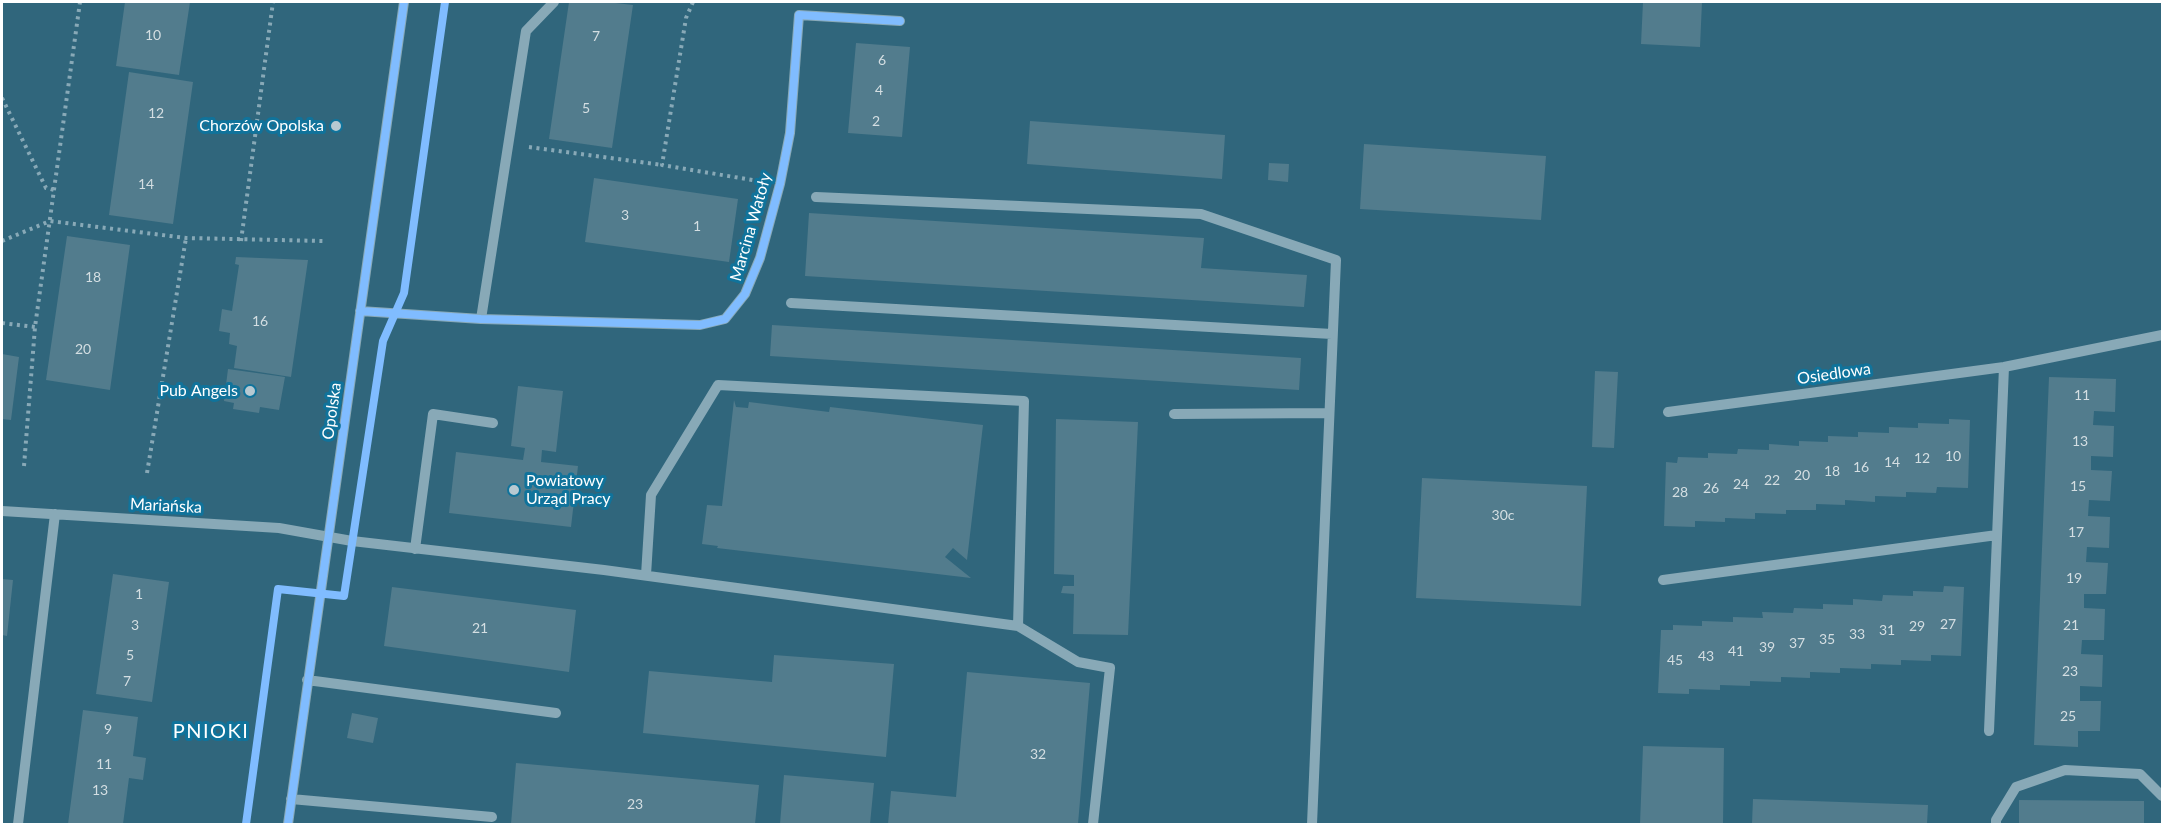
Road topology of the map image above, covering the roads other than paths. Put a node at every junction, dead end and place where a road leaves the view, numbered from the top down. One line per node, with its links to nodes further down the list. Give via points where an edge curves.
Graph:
1 (404, 2): 6 (street, Opolska)
2 (554, 2): 7 (street, via 526,31)
3 (900, 21): 7 (street, Marcina Watoły, via 799,15 790,133 780,184 760,258 745,294 725,319 700,325)
4 (816, 197): 8 (street, via 1201,214 1336,260)
5 (791, 303): 8 (street)
6 (360, 311): 7 (street, Marcina Watoły); 18 (street, Opolska)
7 (481, 319)
8 (1332, 334): 13 (street)
9 (2163, 335): 10 (street, Osiedlowa)
10 (2004, 367): 11 (street, Osiedlowa); 17 (street)
11 (1668, 412)
12 (1174, 414): 13 (street)
13 (1328, 414): 32 (street)
14 (493, 423): 19 (street, via 433,414)
15 (2, 511): 16 (street, Mariańska)
16 (55, 514): 18 (street, Mariańska, via 279,528); 29 (street)
17 (1997, 535): 21 (street); 25 (street)
18 (328, 536): 19 (street, Mariańska); 23 (street, Opolska)
19 (415, 549): 20 (street, Mariańska)
20 (646, 575): 22 (street, Mariańska); 22 (street, via 651,495 718,385 1024,401)
21 (1663, 580)
22 (1018, 626): 31 (street, via 1078,662 1110,668)
23 (307, 681): 24 (street); 27 (street, Opolska)
24 (556, 713)
25 (1989, 731)
26 (2163, 796): 33 (street, via 2140,774 2065,770 2016,787)
27 (291, 799): 28 (street); 30 (street, Opolska)
28 (492, 817)
29 (18, 825)
30 (288, 825)
31 (1093, 825)
32 (1312, 825)
33 (1996, 825)

